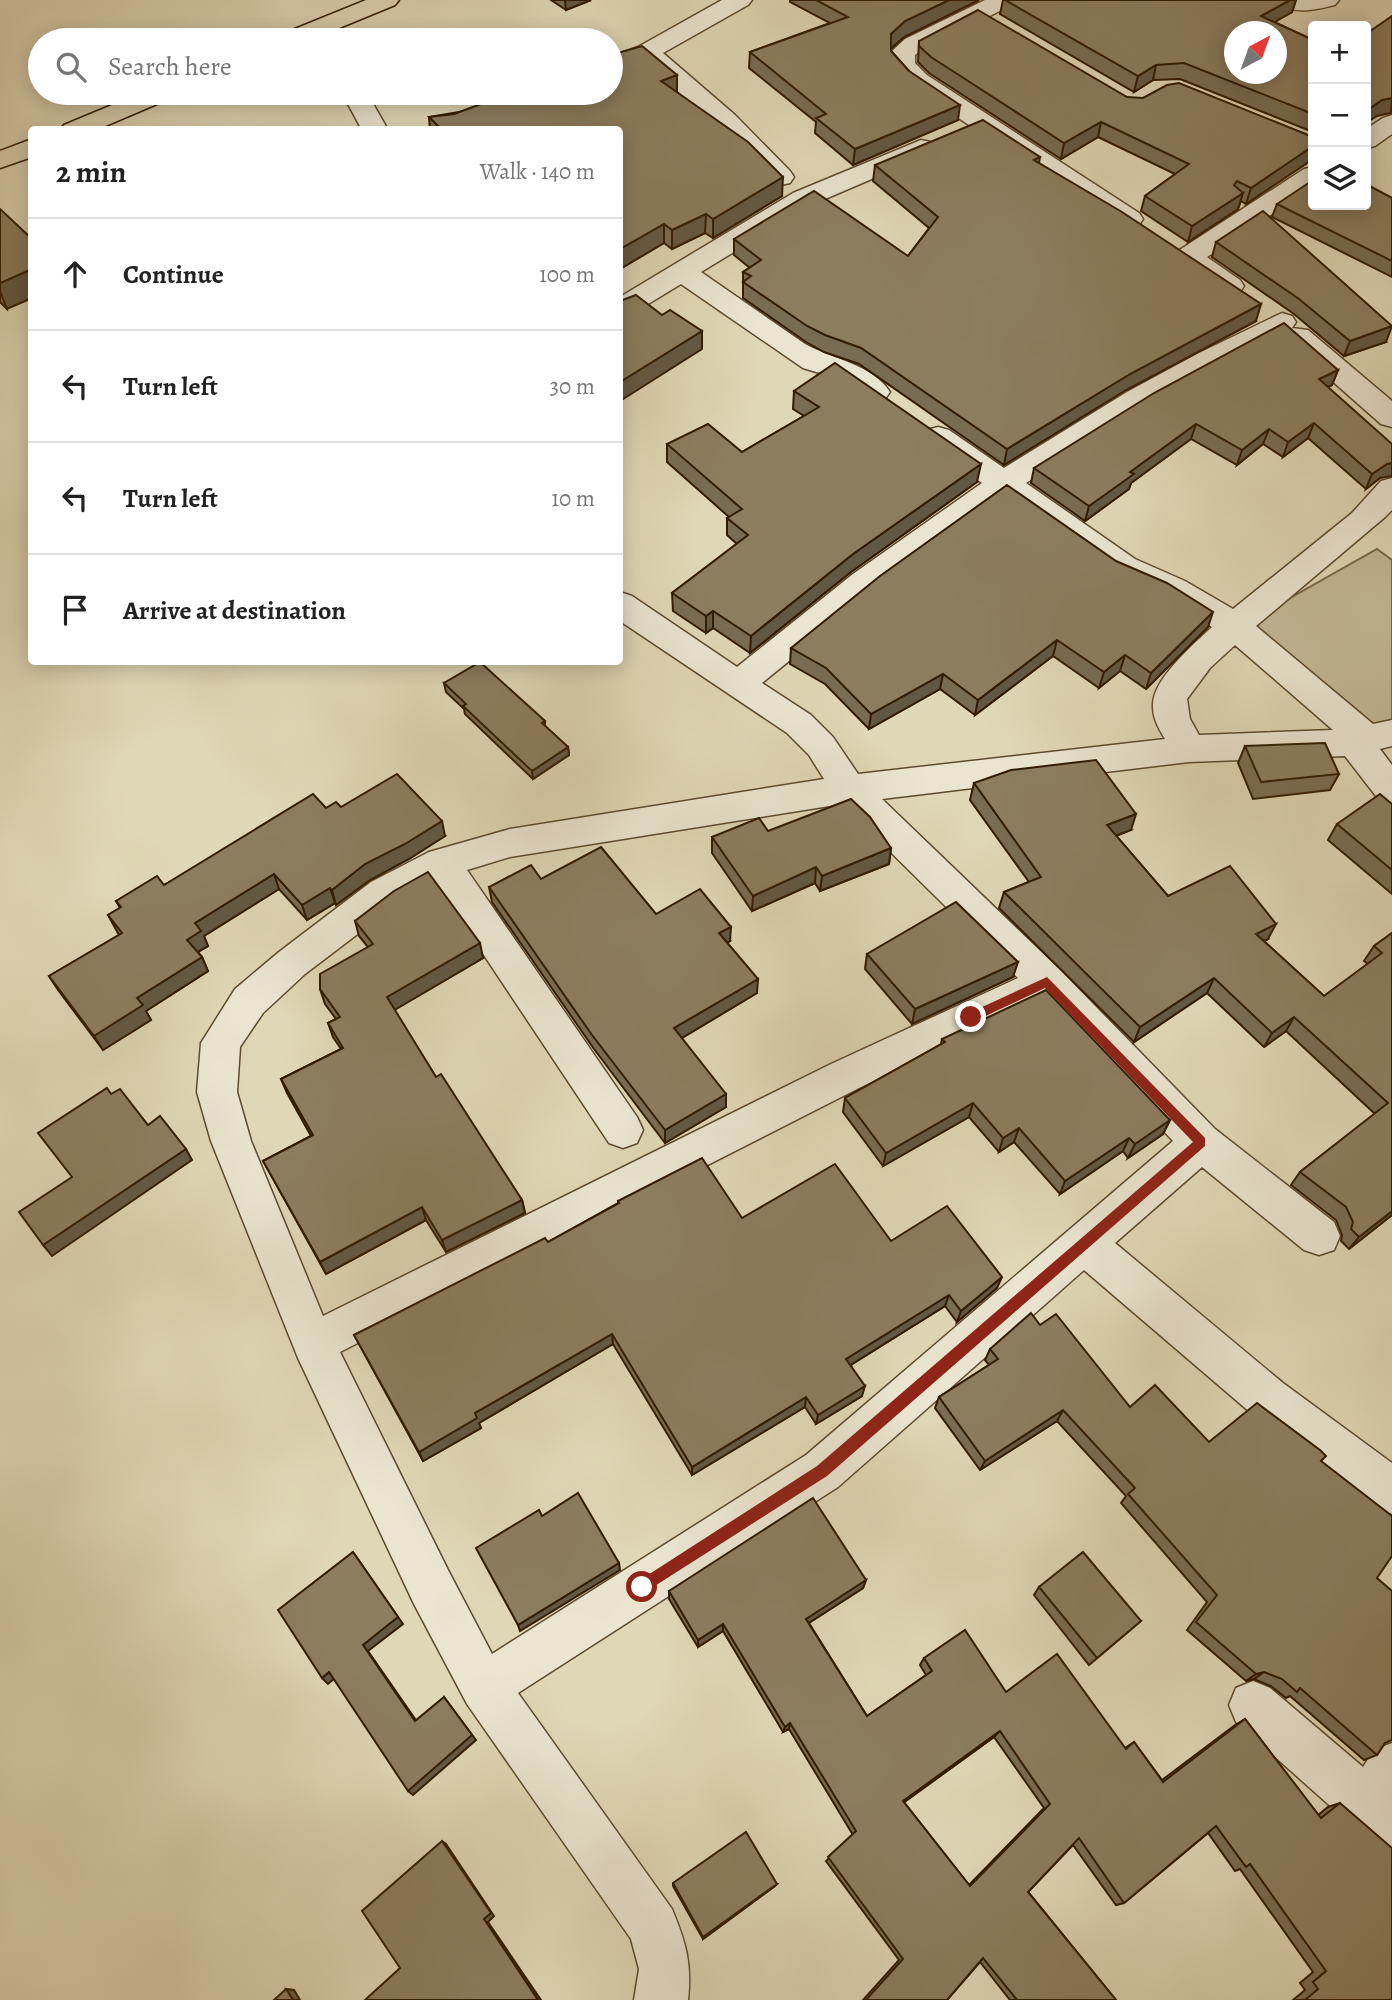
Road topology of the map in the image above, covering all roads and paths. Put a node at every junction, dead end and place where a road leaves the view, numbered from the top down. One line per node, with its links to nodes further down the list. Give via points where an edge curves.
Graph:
1 (387, 0): 8 (main road)
2 (740, 0): 9 (street)
3 (1004, 0): 6 (street)
4 (1291, 0): 5 (street, via 1302,4)
5 (1327, 0)
6 (977, 12): 7 (street); 13 (street, via 903,52 904,65 918,80)
7 (999, 26)
8 (331, 28)
9 (647, 52): 10 (street); 21 (street, via 726,120)
10 (623, 61)
11 (133, 105): 15 (main road)
12 (361, 105): 16 (street)
13 (981, 122): 21 (street); 22 (street)
14 (1392, 123): 17 (street)
15 (83, 126)
16 (373, 126)
17 (1371, 137)
18 (28, 149): 19 (main road)
19 (0, 160)
20 (1308, 177): 22 (street)
21 (802, 199): 23 (street)
22 (1169, 245): 25 (street)
23 (681, 272): 24 (street); 27 (street, via 795,351 843,370)
24 (623, 307)
25 (1264, 310): 26 (street); 27 (street)
26 (1392, 416)
27 (1003, 483): 30 (street, via 1124,566 1174,589); 31 (street, via 922,538)
28 (1392, 489): 30 (street, via 1366,519)
29 (623, 606): 31 (street)
30 (1235, 626): 32 (street); 33 (street, via 1179,681 1171,698 1173,723)
31 (737, 685): 34 (street, via 799,724 821,746)
32 (1371, 738): 33 (street); 35 (street)
33 (1189, 748): 34 (street)
34 (849, 789): 36 (street, via 510,843); 37 (street)
35 (1392, 790)
36 (442, 862): 38 (street); 42 (street, via 384,893 292,964 249,1000 221,1043 217,1092 231,1141)
37 (1047, 982): 39 (street); 42 (street, via 845,1076)
38 (623, 1130)
39 (1201, 1142): 40 (street); 41 (street)
40 (1319, 1236)
41 (1084, 1244): 43 (street, via 1267,1398); 44 (street, via 822,1471)
42 (313, 1343): 44 (street)
43 (1392, 1491)
44 (484, 1687): 47 (street, via 654,1927 665,1969)
45 (1253, 1705): 46 (street)
46 (1384, 1800)
47 (661, 2000)

